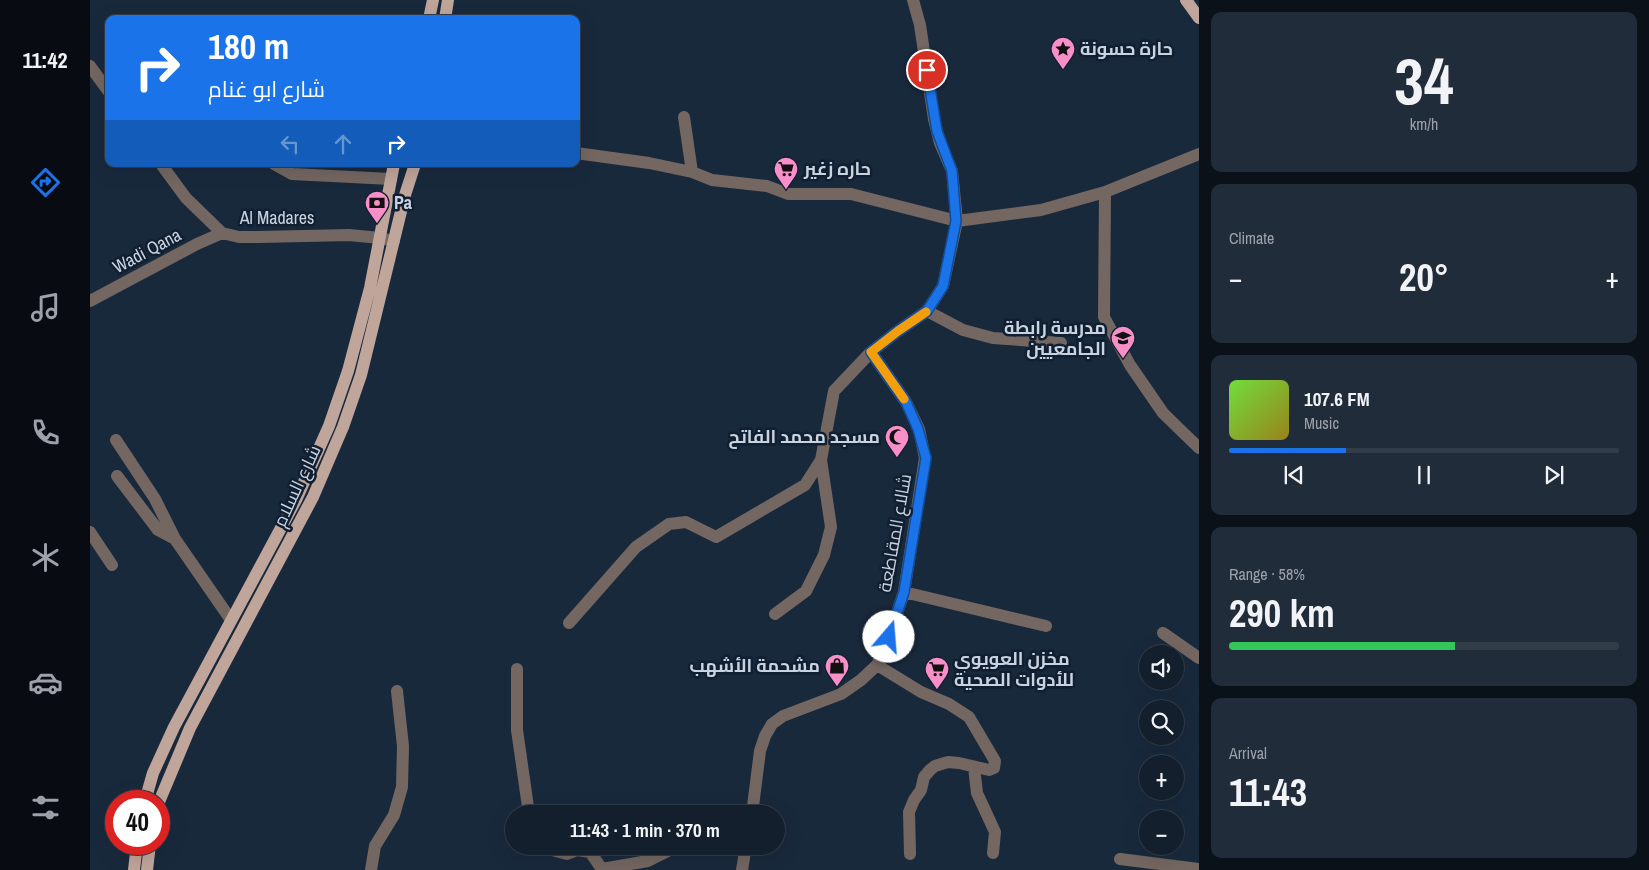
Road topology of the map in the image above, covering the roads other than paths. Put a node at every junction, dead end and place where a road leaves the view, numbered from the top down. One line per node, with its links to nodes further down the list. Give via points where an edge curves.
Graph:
1 (433, 0): 5 (main road)
2 (448, 0): 6 (main road)
3 (913, 0): 20 (street, via 920,25 934,119 952,171)
4 (1186, 0): 7 (main road)
5 (430, 15)
6 (446, 15)
7 (1199, 18)
8 (90, 66): 9 (street)
9 (105, 87)
10 (684, 117): 17 (street)
11 (580, 154): 17 (street)
12 (1199, 154): 19 (street)
13 (163, 167): 21 (street, Al Madares, via 186,198)
14 (279, 167): 18 (street, via 292,174)
15 (393, 167): 18 (main road, شارع السلام)
16 (414, 167): 23 (main road, شارع السلام)
17 (692, 172): 20 (street, via 712,180 767,186 788,194 851,194)
18 (391, 179): 22 (main road, شارع السلام)
19 (1105, 192): 20 (street, via 1041,210); 29 (street, via 1104,317 1130,365 1163,414)
20 (956, 221): 25 (street, via 943,286)
21 (222, 233): 22 (street, Al Madares, via 246,237 349,235); 24 (street, Wadi Qana)
22 (380, 238): 23 (street, Al Madares); 37 (main road, شارع السلام, via 348,371 329,426 296,500)
23 (394, 242): 47 (main road, شارع السلام, via 361,375 332,453 313,497 190,728)
24 (90, 301)
25 (927, 311): 26 (street, via 963,330 993,338); 27 (street)
26 (1062, 344)
27 (871, 352): 30 (street, via 834,391); 35 (street, شالاع المقاطعة, via 906,402 926,458)
28 (116, 440): 33 (street, via 155,499)
29 (1199, 448)
30 (821, 460): 36 (street, via 831,527 824,555 806,590); 38 (street, via 804,485 716,537 686,522 669,524 636,547)
31 (117, 476): 33 (street, via 158,530)
32 (90, 532): 34 (street)
33 (175, 539): 37 (street)
34 (112, 565)
35 (904, 592): 39 (street); 42 (street, شالاع المقاطعة)
36 (775, 614)
37 (231, 620): 46 (main road, شارع السلام, via 174,727)
38 (569, 623)
39 (1046, 626)
40 (1164, 633): 41 (street)
41 (1199, 658)
42 (877, 665): 45 (street, via 969,717 995,761 994,768 989,770); 49 (street, شالاع المقاطعة, via 841,694 782,716 772,724 760,751)
43 (517, 669): 48 (street, via 517,730)
44 (397, 691): 61 (street, via 403,746 402,787 394,815 375,846)
45 (974, 767): 50 (street, via 977,794 996,832); 51 (street, via 948,762 935,766 925,775 922,790 911,806)
46 (148, 790)
47 (164, 790)
48 (528, 805)
49 (753, 805)
50 (993, 853)
51 (910, 854)
52 (136, 855): 59 (main road)
53 (149, 855): 60 (main road)
54 (592, 855): 55 (street, via 602,869 648,862)
55 (661, 855)
56 (744, 855): 62 (street)
57 (1120, 859): 58 (street)
58 (1199, 869)
59 (134, 870)
60 (147, 870)
61 (371, 870)
62 (742, 870)

